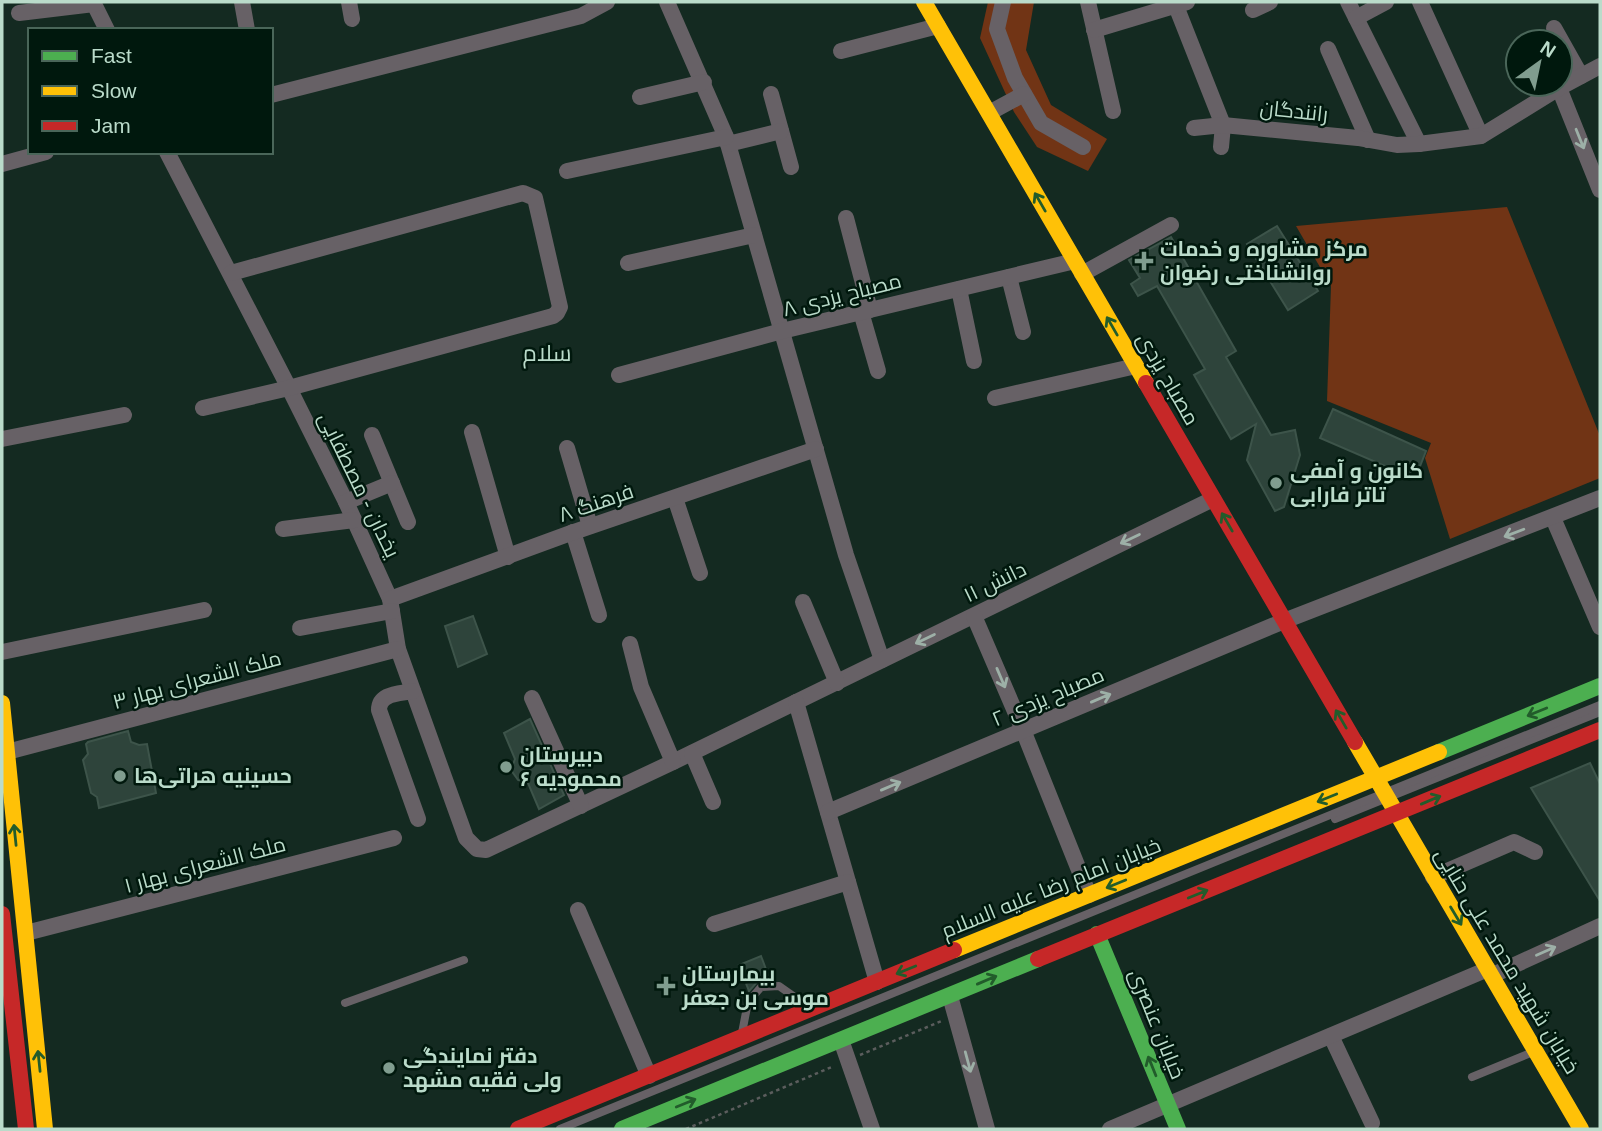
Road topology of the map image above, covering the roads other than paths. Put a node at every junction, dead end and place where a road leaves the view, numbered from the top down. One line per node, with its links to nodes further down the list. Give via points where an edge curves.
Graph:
1 (242, 2): 21 (street)
2 (349, 2): 18 (street)
3 (607, 2): 14 (street)
4 (667, 2): 29 (street)
5 (924, 2): 19 (main road, مصباح یزدی)
6 (1003, 2): 32 (street, via 997,29)
7 (1088, 2): 22 (street)
8 (1270, 2): 15 (street)
9 (1348, 2): 17 (street)
10 (1386, 2): 17 (street)
11 (1420, 2): 41 (street)
12 (94, 3): 16 (street); 20 (street)
13 (1181, 4): 22 (street); 38 (street)
14 (577, 9): 30 (street)
15 (1253, 10)
16 (19, 13)
17 (1356, 18): 44 (street)
18 (352, 19)
19 (938, 26): 24 (street); 37 (main road, مصباح یزدی)
20 (106, 28)
21 (247, 28)
22 (1094, 30): 36 (street)
23 (1328, 49): 42 (street)
24 (841, 51)
25 (1574, 64): 27 (street)
26 (1600, 66): 27 (street, رانندگان)
27 (1581, 76): 28 (street, رانندگان)
28 (1574, 80)
29 (704, 82): 33 (street); 43 (street)
30 (273, 94)
31 (771, 94): 40 (street)
32 (1024, 94): 37 (street); 45 (street, via 1041,123)
33 (640, 97)
34 (1543, 98): 41 (street, رانندگان)
35 (1563, 98): 52 (street, one-way to 52)
36 (1113, 111)
37 (989, 113): 57 (main road, مصباح یزدی, one-way to 37)
38 (1223, 125): 39 (street, رانندگان); 42 (street, رانندگان); 46 (street)
39 (1194, 128)
40 (781, 131): 43 (street); 50 (street)
41 (1481, 136): 44 (street, رانندگان)
42 (1368, 140): 44 (street, رانندگان)
43 (727, 141): 51 (street); 55 (street)
44 (1419, 145)
45 (1083, 147)
46 (1221, 147)
47 (39, 154): 49 (street)
48 (168, 154): 58 (street, یخدان - مصطفایی)
49 (2, 164)
50 (791, 167)
51 (567, 171)
52 (1600, 190)
53 (846, 218): 61 (street)
54 (1171, 225): 57 (street, مصباح یزدی ۸)
55 (754, 235): 56 (street); 62 (street)
56 (628, 263)
57 (1079, 268): 59 (street, مصباح یزدی ۸); 65 (main road, مصباح یزدی, one-way to 57)
58 (232, 273): 68 (street, یخدان - مصطفایی); 68 (street, via 523,193 535,198 560,307 557,313)
59 (1009, 277): 60 (street, مصباح یزدی ۸); 63 (street)
60 (959, 289): 61 (street, مصباح یزدی ۸); 64 (street)
61 (865, 311): 62 (street, مصباح یزدی ۸); 66 (street)
62 (782, 331): 67 (street, مصباح یزدی ۸); 76 (street)
63 (1023, 332)
64 (974, 361)
65 (1136, 366): 69 (street); 80 (main road, مصباح یزدی)
66 (878, 371)
67 (619, 375)
68 (289, 388): 70 (street); 81 (street, یخدان - مصطفایی)
69 (995, 398)
70 (203, 408)
71 (124, 415): 74 (street)
72 (472, 432): 88 (street)
73 (372, 435): 77 (street)
74 (2, 439)
75 (567, 448): 85 (street)
76 (816, 449): 78 (street, فرهنگ ۸); 101 (street)
77 (392, 483): 81 (street); 84 (street)
78 (675, 498): 85 (street, فرهنگ ۸); 89 (street)
79 (1600, 498): 82 (street, مصباح یزدی ۲)
80 (1213, 499): 94 (street, دانش ۱۱, one-way to 94); 95 (main road, مصباح یزدی, one-way to 80)
81 (346, 502): 83 (street, یخدان - مصطفایی)
82 (1553, 518): 95 (street, مصباح یزدی ۲, one-way to 95); 96 (street)
83 (355, 520): 86 (street); 91 (street, یخدان - مصطفایی)
84 (408, 522)
85 (590, 527): 87 (street, فرهنگ ۸)
86 (283, 529)
87 (573, 532): 88 (street, فرهنگ ۸); 93 (street)
88 (508, 557): 91 (street, فرهنگ ۸)
89 (700, 573)
90 (803, 603): 102 (street)
91 (391, 605): 97 (street, فرهنگ ۸); 99 (street, یخدان - مصطفایی)
92 (204, 610): 100 (street)
93 (599, 615)
94 (974, 616): 101 (street, دانش ۱۱, one-way to 101); 110 (street, one-way to 110)
95 (1284, 621): 110 (street, مصباح یزدی ۲, one-way to 95); 115 (main road, مصباح یزدی, one-way to 95)
96 (1600, 627)
97 (300, 628)
98 (630, 644): 114 (street, via 641,687)
99 (398, 649): 104 (street, یخدان - مصطفایی); 112 (street, ملک الشعرای بهار ۳)
100 (2, 652)
101 (882, 660): 102 (street, دانش ۱۱)
102 (836, 683): 106 (street, دانش ۱۱)
103 (1600, 686): 115 (main road, خیابان امام رضا علیه السلام, one-way to 115)
104 (413, 691): 121 (street, via 383,697 379,710); 123 (street, یخدان - مصطفایی, via 466,838)
105 (532, 698): 118 (street)
106 (796, 702): 113 (street, دانش ۱۱); 119 (street)
107 (2, 703): 112 (main road)
108 (1600, 705): 116 (lane)
109 (1600, 712): 116 (lane)
110 (1023, 730): 119 (street, مصباح یزدی ۲, one-way to 110); 127 (street)
111 (1600, 730): 120 (main road, one-way to 111)
112 (7, 752): 132 (main road, one-way to 112)
113 (691, 753): 114 (street, دانش ۱۱); 117 (street)
114 (673, 762): 118 (street, دانش ۱۱)
115 (1376, 778): 116 (main road, مصباح یزدی); 127 (main road, خیابان امام رضا علیه السلام, one-way to 127)
116 (1385, 796): 120 (main road, خیابان شهید محمد علی حنایی); 156 (lane); 157 (lane)
117 (713, 802)
118 (581, 806): 123 (street, دانش ۱۱, via 486,850)
119 (828, 812): 126 (street)
120 (1396, 815): 125 (main road, خیابان شهید محمد علی حنایی); 133 (main road, one-way to 120)
121 (418, 819)
122 (394, 838): 132 (street, ملک الشعرای بهار ۱)
123 (477, 849)
124 (1535, 852): 125 (street, via 1514,842)
125 (1433, 877): 136 (main road, خیابان شهید محمد علی حنایی, one-way to 136)
126 (848, 882): 130 (street); 137 (street)
127 (1089, 895): 137 (main road, خیابان امام رضا علیه السلام, one-way to 137)
128 (578, 910): 146 (street)
129 (2, 914): 134 (main road)
130 (715, 923)
131 (1600, 926): 136 (street, one-way to 131)
132 (26, 933): 148 (main road, one-way to 132)
133 (1097, 934): 138 (main road, one-way to 133); 150 (main road, خیابان عنصری, one-way to 133)
134 (3, 935): 141 (main road)
135 (464, 960): 139 (lane)
136 (1490, 972): 142 (street); 145 (main road, خیابان شهید محمد علی حنایی)
137 (877, 982): 140 (main road, خیابان امام رضا علیه السلام)
138 (950, 996): 144 (main road); 160 (street, one-way to 160)
139 (345, 1003)
140 (812, 1009): 143 (main road, خیابان امام رضا علیه السلام); 143 (lane, via 779,986 761,987 748,1002)
141 (7, 1016): 149 (main road)
142 (1331, 1036): 150 (street); 151 (street)
143 (741, 1038): 146 (main road, خیابان امام رضا علیه السلام)
144 (841, 1041): 152 (main road, one-way to 144); 159 (street)
145 (1535, 1050): 147 (lane); 163 (main road, خیابان شهید محمد علی حنایی)
146 (649, 1076): 155 (main road, خیابان امام رضا علیه السلام)
147 (1472, 1077)
148 (42, 1089): 149 (main road); 154 (main road)
149 (20, 1091): 153 (main road)
150 (1168, 1105): 161 (street); 162 (main road, خیابان عنصری)
151 (1372, 1123)
152 (640, 1126): 158 (main road)
153 (26, 1129)
154 (45, 1129)
155 (518, 1129)
156 (560, 1129)
157 (573, 1129)
158 (622, 1129)
159 (872, 1129)
160 (986, 1129)
161 (1110, 1129)
162 (1178, 1129)
163 (1581, 1129)

